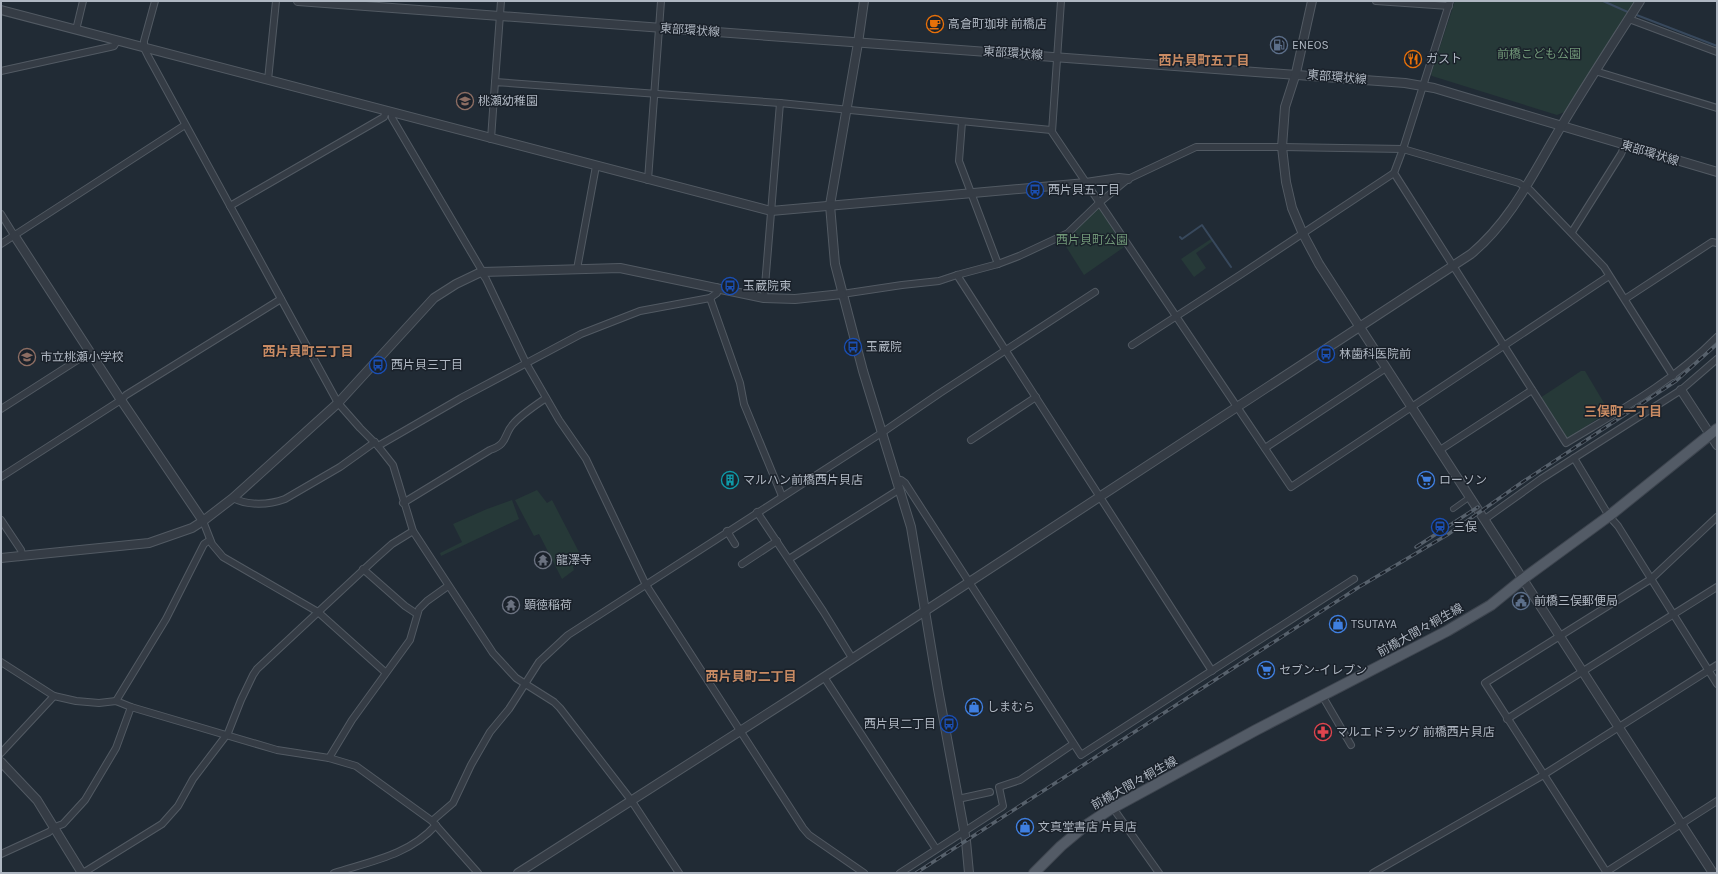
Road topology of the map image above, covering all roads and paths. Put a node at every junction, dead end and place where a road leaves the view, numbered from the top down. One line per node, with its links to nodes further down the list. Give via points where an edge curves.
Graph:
1 (83, 1): 17 (street)
2 (155, 1): 20 (street)
3 (276, 1): 26 (street)
4 (298, 1): 14 (street, 東部環状線)
5 (501, 1): 14 (street)
6 (661, 1): 16 (street)
7 (864, 1): 19 (street)
8 (1061, 1): 22 (street)
9 (1312, 1): 25 (street)
10 (1376, 1): 12 (street)
11 (1640, 1): 15 (street)
12 (1450, 4): 28 (street)
13 (1, 10): 17 (street)
14 (499, 16): 16 (street, 東部環状線); 27 (street)
15 (1631, 16): 21 (street); 24 (street)
16 (659, 28): 19 (street, 東部環状線); 29 (street)
17 (76, 30): 18 (street)
18 (117, 41): 20 (street); 23 (street, via 114,46)
19 (858, 43): 22 (street, 東部環状線); 32 (street)
20 (144, 48): 26 (street); 35 (street)
21 (1717, 52)
22 (1056, 56): 25 (street, 東部環状線); 37 (street)
23 (1, 71)
24 (1595, 71): 31 (street); 36 (street)
25 (1296, 74): 28 (street, 東部環状線); 40 (street, via 1285,107)
26 (268, 80): 33 (street)
27 (495, 82): 29 (street); 38 (street)
28 (1422, 85): 36 (street, 東部環状線); 41 (street)
29 (654, 94): 30 (street); 46 (street)
30 (780, 103): 32 (street); 53 (street)
31 (1717, 108)
32 (847, 109): 34 (street); 51 (street)
33 (389, 112): 38 (street); 52 (street); 63 (street)
34 (962, 122): 37 (street); 49 (street, via 958,158)
35 (185, 125): 52 (street); 57 (street)
36 (1561, 126): 39 (street, 東部環状線); 48 (street)
37 (1051, 130): 47 (street)
38 (491, 139): 42 (street)
39 (1625, 145): 43 (street, 東部環状線); 55 (street)
40 (1282, 147): 41 (street); 45 (street, via 1196,147); 56 (street, via 1289,196)
41 (1403, 149): 44 (street); 48 (street)
42 (596, 166): 46 (street); 62 (street)
43 (1717, 172)
44 (1394, 173): 56 (street); 61 (street)
45 (1128, 179): 47 (street); 50 (street)
46 (648, 180): 53 (street)
47 (1086, 183): 49 (street); 50 (street)
48 (1526, 187): 55 (street); 61 (street, via 1491,236)
49 (971, 193): 51 (street); 60 (street)
50 (1099, 203): 60 (street, via 1068,233); 73 (street)
51 (830, 205): 53 (street); 68 (street, via 835,264)
52 (230, 206): 71 (street)
53 (771, 211): 70 (street)
54 (1, 214): 57 (street)
55 (1572, 232): 65 (street)
56 (1303, 234): 73 (street); 74 (street)
57 (14, 235): 59 (street); 79 (street)
58 (1717, 243): 72 (street, via 1712,242)
59 (1, 244)
60 (998, 264): 64 (street)
61 (1454, 265): 74 (street); 77 (street)
62 (577, 269): 63 (street); 66 (street, via 620,268)
63 (481, 272): 81 (street); 89 (street, via 434,298)
64 (957, 275): 68 (street, via 938,282); 78 (street)
65 (1610, 276): 72 (street); 77 (street)
66 (716, 287): 69 (street, via 717,293); 70 (street)
67 (1095, 292): 78 (street)
68 (842, 294): 70 (street, via 795,299); 93 (street)
69 (710, 298): 81 (street, via 628,314 581,334); 104 (street, via 740,383 744,404)
70 (764, 298)
71 (281, 299): 88 (street); 89 (street)
72 (1625, 299): 83 (street)
73 (1176, 315): 76 (street); 90 (street)
74 (1359, 326): 82 (street); 90 (street)
75 (1717, 336): 83 (street)
76 (1132, 345)
77 (1503, 346): 84 (street); 91 (street)
78 (1005, 350): 86 (street); 93 (street)
79 (90, 352): 88 (street); 92 (street)
80 (1717, 359): 85 (street)
81 (526, 364): 87 (street); 96 (street)
82 (1386, 368): 91 (street); 98 (street)
83 (1673, 376): 84 (street, via 1566,443)
84 (1532, 390): 99 (street)
85 (1681, 390): 94 (street); 100 (street)
86 (1036, 397): 95 (street); 105 (street)
87 (546, 398): 108 (street, via 514,423 497,448); 130 (street, via 586,460)
88 (121, 400): 101 (street); 115 (street)
89 (338, 403): 96 (street); 106 (street)
90 (1238, 406): 98 (street); 105 (street)
91 (1411, 408): 98 (street, via 1291,487); 99 (street)
92 (1, 410)
93 (883, 432): 102 (street); 104 (street)
94 (1713, 432): 97 (street); 111 (main road, 前橋大間々桐生線)
95 (971, 440)
96 (377, 444): 106 (street, via 285,499 258,503); 108 (street, via 395,469)
97 (1717, 445)
98 (1265, 448)
99 (1440, 450): 113 (street)
100 (1574, 458): 111 (street); 113 (street)
101 (1, 478)
102 (896, 481): 103 (street); 129 (street, via 901,480 905,483)
103 (900, 489): 123 (street); 133 (street, via 911,527)
104 (782, 496): 110 (street)
105 (1100, 497): 129 (street); 142 (street)
106 (233, 498): 115 (street)
107 (1467, 499): 109 (street)
108 (403, 504): 116 (street)
109 (1453, 509)
110 (757, 512): 117 (street); 119 (street)
111 (1609, 516): 126 (main road, 前橋大間々桐生線); 127 (street)
112 (1717, 517): 127 (street)
113 (1484, 519): 126 (street)
114 (1, 520): 122 (street, via 21,550)
115 (203, 521): 118 (street); 122 (street, via 192,528 149,543)
116 (413, 531): 125 (street, via 392,544); 131 (street)
117 (727, 531): 120 (street); 130 (street)
118 (210, 540): 134 (street, via 223,557); 150 (street, via 204,544 176,600)
119 (777, 541): 123 (street); 124 (street)
120 (735, 544)
121 (1, 558): 122 (street)
122 (19, 558)
123 (789, 559): 138 (street)
124 (742, 564)
125 (363, 569): 134 (street); 135 (street)
126 (1523, 579): 137 (street); 149 (main road, 前橋大間々桐生線, via 1491,605 1459,624)
127 (1651, 579): 136 (street); 137 (street)
128 (1354, 580): 142 (street)
129 (969, 582): 133 (street); 156 (street)
130 (646, 585): 146 (street, via 562,639 539,662); 154 (street)
131 (448, 586): 135 (street, via 422,605); 146 (street, via 493,653)
132 (1717, 587): 136 (street)
133 (926, 610): 138 (street); 163 (street)
134 (318, 612): 144 (street); 155 (street, via 252,674)
135 (417, 614): 144 (street, via 410,640)
136 (1673, 614): 141 (street); 143 (street)
137 (1560, 636): 143 (street); 152 (street, via 1485,684)
138 (852, 658): 145 (street)
139 (1, 662): 148 (street)
140 (1717, 664): 141 (street)
141 (1708, 670): 147 (street); 153 (street)
142 (1212, 671): 156 (street, via 1083,755 1080,755)
143 (1583, 671): 152 (street); 153 (street)
144 (385, 672): 159 (street)
145 (824, 677): 154 (street); 171 (street)
146 (525, 684): 164 (street, via 557,705); 167 (street, via 490,732 453,803)
147 (1717, 684)
148 (54, 696): 150 (street, via 95,703); 158 (street)
149 (1323, 697): 157 (street); 166 (main road, 前橋大間々桐生線, via 1256,730)
150 (116, 701): 151 (street)
151 (131, 707): 155 (street); 169 (street, via 116,748 85,800 63,824)
152 (1507, 719): 161 (street)
153 (1618, 726): 161 (street); 168 (street)
154 (739, 731): 164 (street); 179 (street, via 806,831)
155 (226, 736): 159 (street, via 277,750); 174 (street, via 193,779 170,818)
156 (1073, 744): 170 (street, via 1020,780 999,787 1003,806)
157 (1350, 745)
158 (1, 753)
159 (329, 758): 167 (street, via 356,766)
160 (1, 762): 169 (street, via 37,800)
161 (1543, 774): 173 (street); 184 (street)
162 (990, 792): 163 (street)
163 (958, 799): 170 (street)
164 (631, 800): 177 (street); 178 (street)
165 (1717, 801): 168 (street)
166 (1113, 808): 182 (main road, 前橋大間々桐生線, via 1060,846); 183 (street)
167 (434, 823): 175 (street, via 421,840 405,850); 176 (street)
168 (1681, 824): 173 (street); 185 (street)
169 (55, 827): 172 (street); 174 (street)
170 (963, 832): 171 (street); 181 (street)
171 (936, 849): 180 (street)
172 (1, 854)
173 (1607, 872)
174 (83, 873)
175 (334, 873)
176 (478, 873)
177 (518, 873)
178 (678, 873)
179 (864, 873)
180 (900, 873)
181 (969, 873)
182 (1034, 873)
183 (1159, 873)
184 (1372, 873)
185 (1713, 873)

